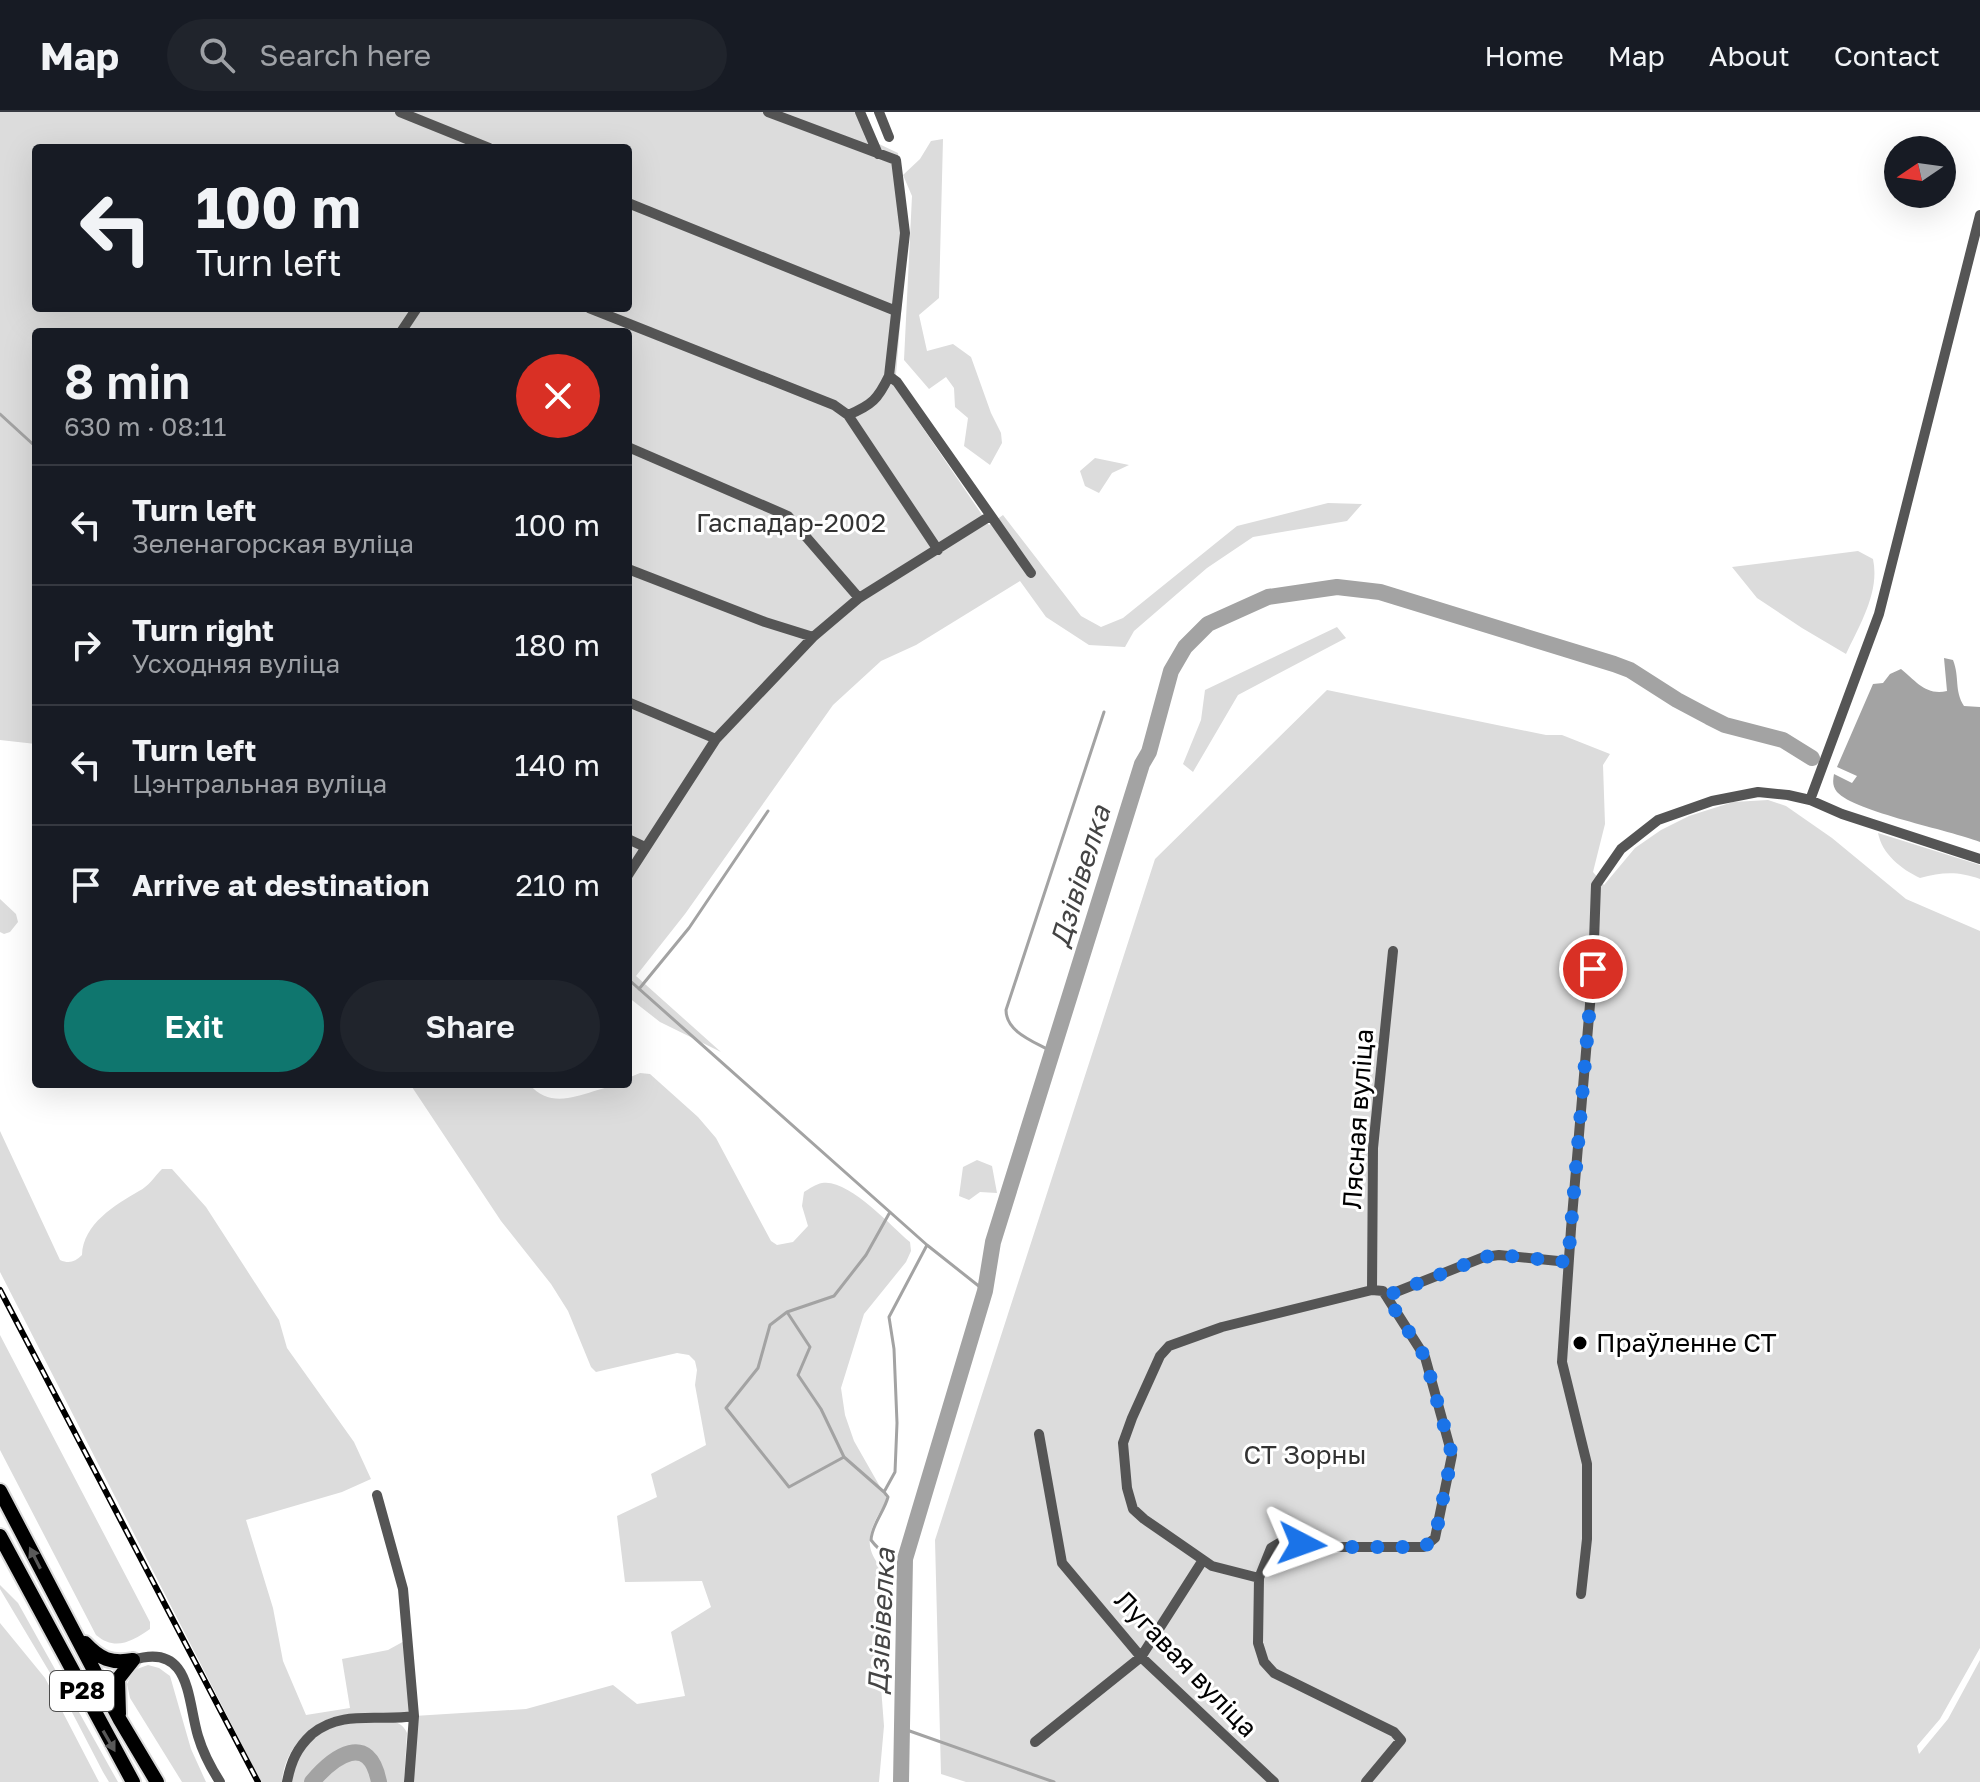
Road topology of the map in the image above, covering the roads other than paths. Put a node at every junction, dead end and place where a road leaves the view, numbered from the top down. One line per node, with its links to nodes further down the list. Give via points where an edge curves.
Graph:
1 (400, 112): 6 (street)
2 (768, 112): 7 (street)
3 (860, 112): 7 (street)
4 (879, 112): 5 (street)
5 (889, 137)
6 (479, 144)
7 (878, 154): 10 (street, via 896,160 905,233)
8 (632, 205): 10 (street)
9 (1980, 215): 23 (street, via 1879,614)
10 (896, 311): 12 (street)
11 (599, 312): 13 (street)
12 (889, 376): 13 (street, via 869,406); 15 (street)
13 (848, 415): 16 (street)
14 (632, 449): 19 (street, via 788,516)
15 (990, 516): 16 (street); 18 (street)
16 (938, 550): 19 (street)
17 (632, 571): 20 (street)
18 (1031, 573)
19 (859, 598): 20 (street)
20 (813, 637): 22 (street)
21 (632, 704): 22 (street)
22 (716, 739): 25 (street)
23 (1810, 800): 26 (street); 29 (street, via 1772,792 1741,794 1658,820 1621,849 1596,885)
24 (632, 841): 25 (street)
25 (645, 847): 27 (street)
26 (1980, 859)
27 (632, 868)
28 (1393, 951): 30 (street, Лясная вуліца, via 1373,1148)
29 (1568, 1262): 31 (street, via 1484,1257); 38 (street, via 1562,1362 1587,1464)
30 (1372, 1290): 31 (street); 36 (street, via 1222,1327 1169,1346 1160,1356 1123,1443 1127,1488 1133,1509)
31 (1386, 1296): 37 (street, via 1425,1357 1452,1455 1435,1538 1424,1547 1281,1542 1271,1548)
32 (1039, 1434): 40 (street, Лугавая вуліца, via 1062,1563)
33 (0, 1491): 39 (highway, Р28, one-way to 33)
34 (377, 1495): 42 (street, via 403,1589)
35 (0, 1536): 45 (highway, Р28, one-way to 45)
36 (1203, 1560): 37 (street); 40 (street)
37 (1259, 1578): 51 (street, via 1258,1643 1264,1662 1274,1673 1401,1740)
38 (1581, 1594)
39 (69, 1625): 41 (highway, via 100,1657 119,1663); 43 (highway, Р28)
40 (1141, 1657): 44 (street); 50 (street, Лугавая вуліца)
41 (133, 1660): 43 (highway, via 118,1679); 47 (street, via 156,1656 180,1670 198,1735)
42 (414, 1716): 48 (street, via 329,1722 297,1750); 49 (street)
43 (120, 1720): 46 (highway, Р28)
44 (1035, 1742)
45 (133, 1782)
46 (157, 1782)
47 (220, 1782)
48 (287, 1782)
49 (409, 1782)
50 (1274, 1782)
51 (1366, 1782)

